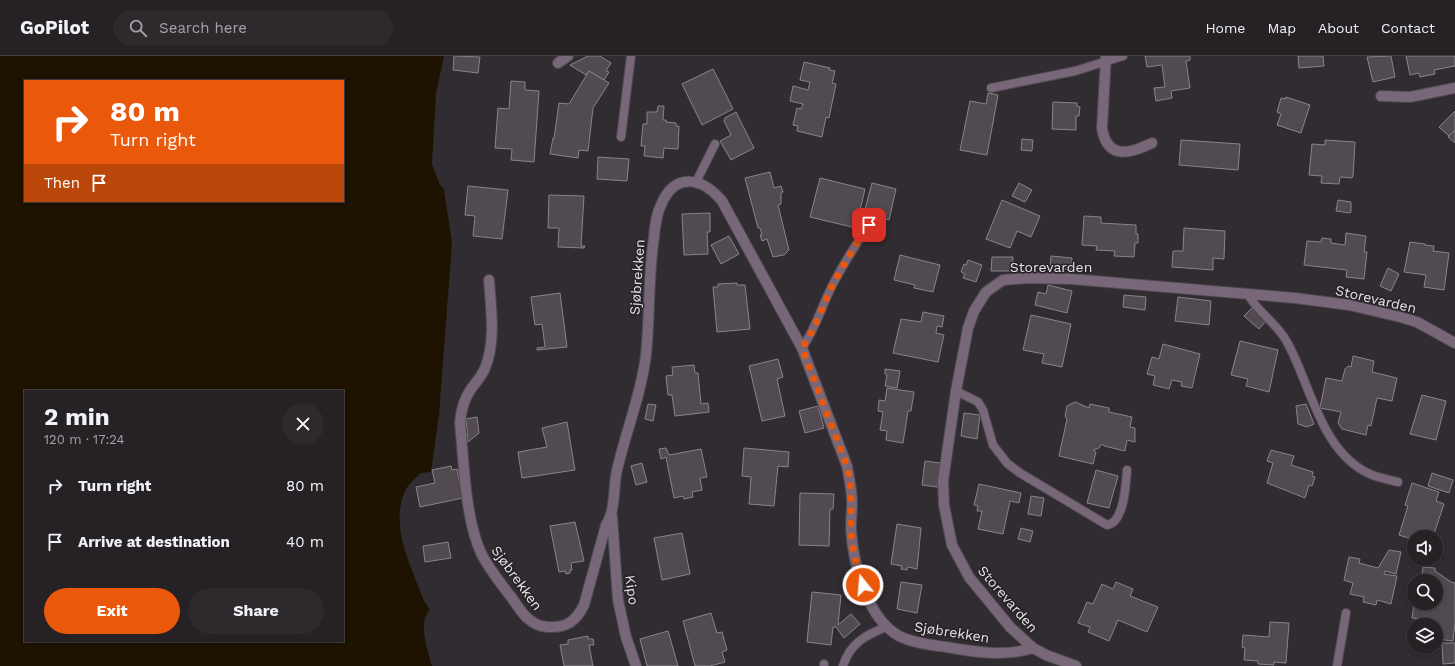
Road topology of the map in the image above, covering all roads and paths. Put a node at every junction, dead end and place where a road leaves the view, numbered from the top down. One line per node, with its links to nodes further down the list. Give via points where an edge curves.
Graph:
1 (568, 56): 5 (street)
2 (631, 56): 9 (lane)
3 (1123, 56): 4 (lane)
4 (1106, 58): 6 (lane, via 1075,71); 10 (street, via 1102,128 1104,138 1109,145 1124,152 1136,151)
5 (558, 63)
6 (991, 88)
7 (1455, 88): 8 (street, via 1410,97)
8 (1381, 96)
9 (621, 137)
10 (1152, 143)
11 (715, 144): 12 (lane)
12 (696, 182): 17 (street, Sjøbrekken, via 706,185 722,201); 21 (street, Sjøbrekken, via 676,185 668,192 656,219 651,253 645,357 636,406 616,476)
13 (869, 225): 17 (lane, via 845,262 813,332)
14 (489, 280): 21 (street, Sjøbrekken, via 489,355 485,369 465,399 460,423 469,509 481,552 522,614 543,627 555,628 567,626 579,615 586,599 606,525)
15 (1247, 293): 16 (street, Storevarden, via 1382,312 1417,322); 18 (street, Storevarden, via 1071,279 1003,280 986,292 974,311 968,328); 20 (lane, via 1287,341 1318,416 1342,453 1372,475)
16 (1455, 342)
17 (802, 348): 23 (street, Sjøbrekken, via 847,466 851,487 851,528 856,562 875,611)
18 (956, 391): 19 (lane, via 978,402 983,410 993,445 1007,463 1107,525 1119,515 1126,490); 24 (street, Storevarden, via 943,481 944,505 952,545 969,577 987,600 1010,627)
19 (1127, 470)
20 (1398, 482)
21 (612, 516): 25 (street, Kipo, via 618,600 626,637)
22 (1346, 613): 28 (lane)
23 (886, 627): 24 (street, Sjøbrekken, via 900,637 910,640 972,651 1001,653); 26 (lane, via 867,634 860,640 846,655)
24 (1033, 648): 27 (street, Storevarden)
25 (636, 666)
26 (843, 666)
27 (1076, 666)
28 (1337, 666)

